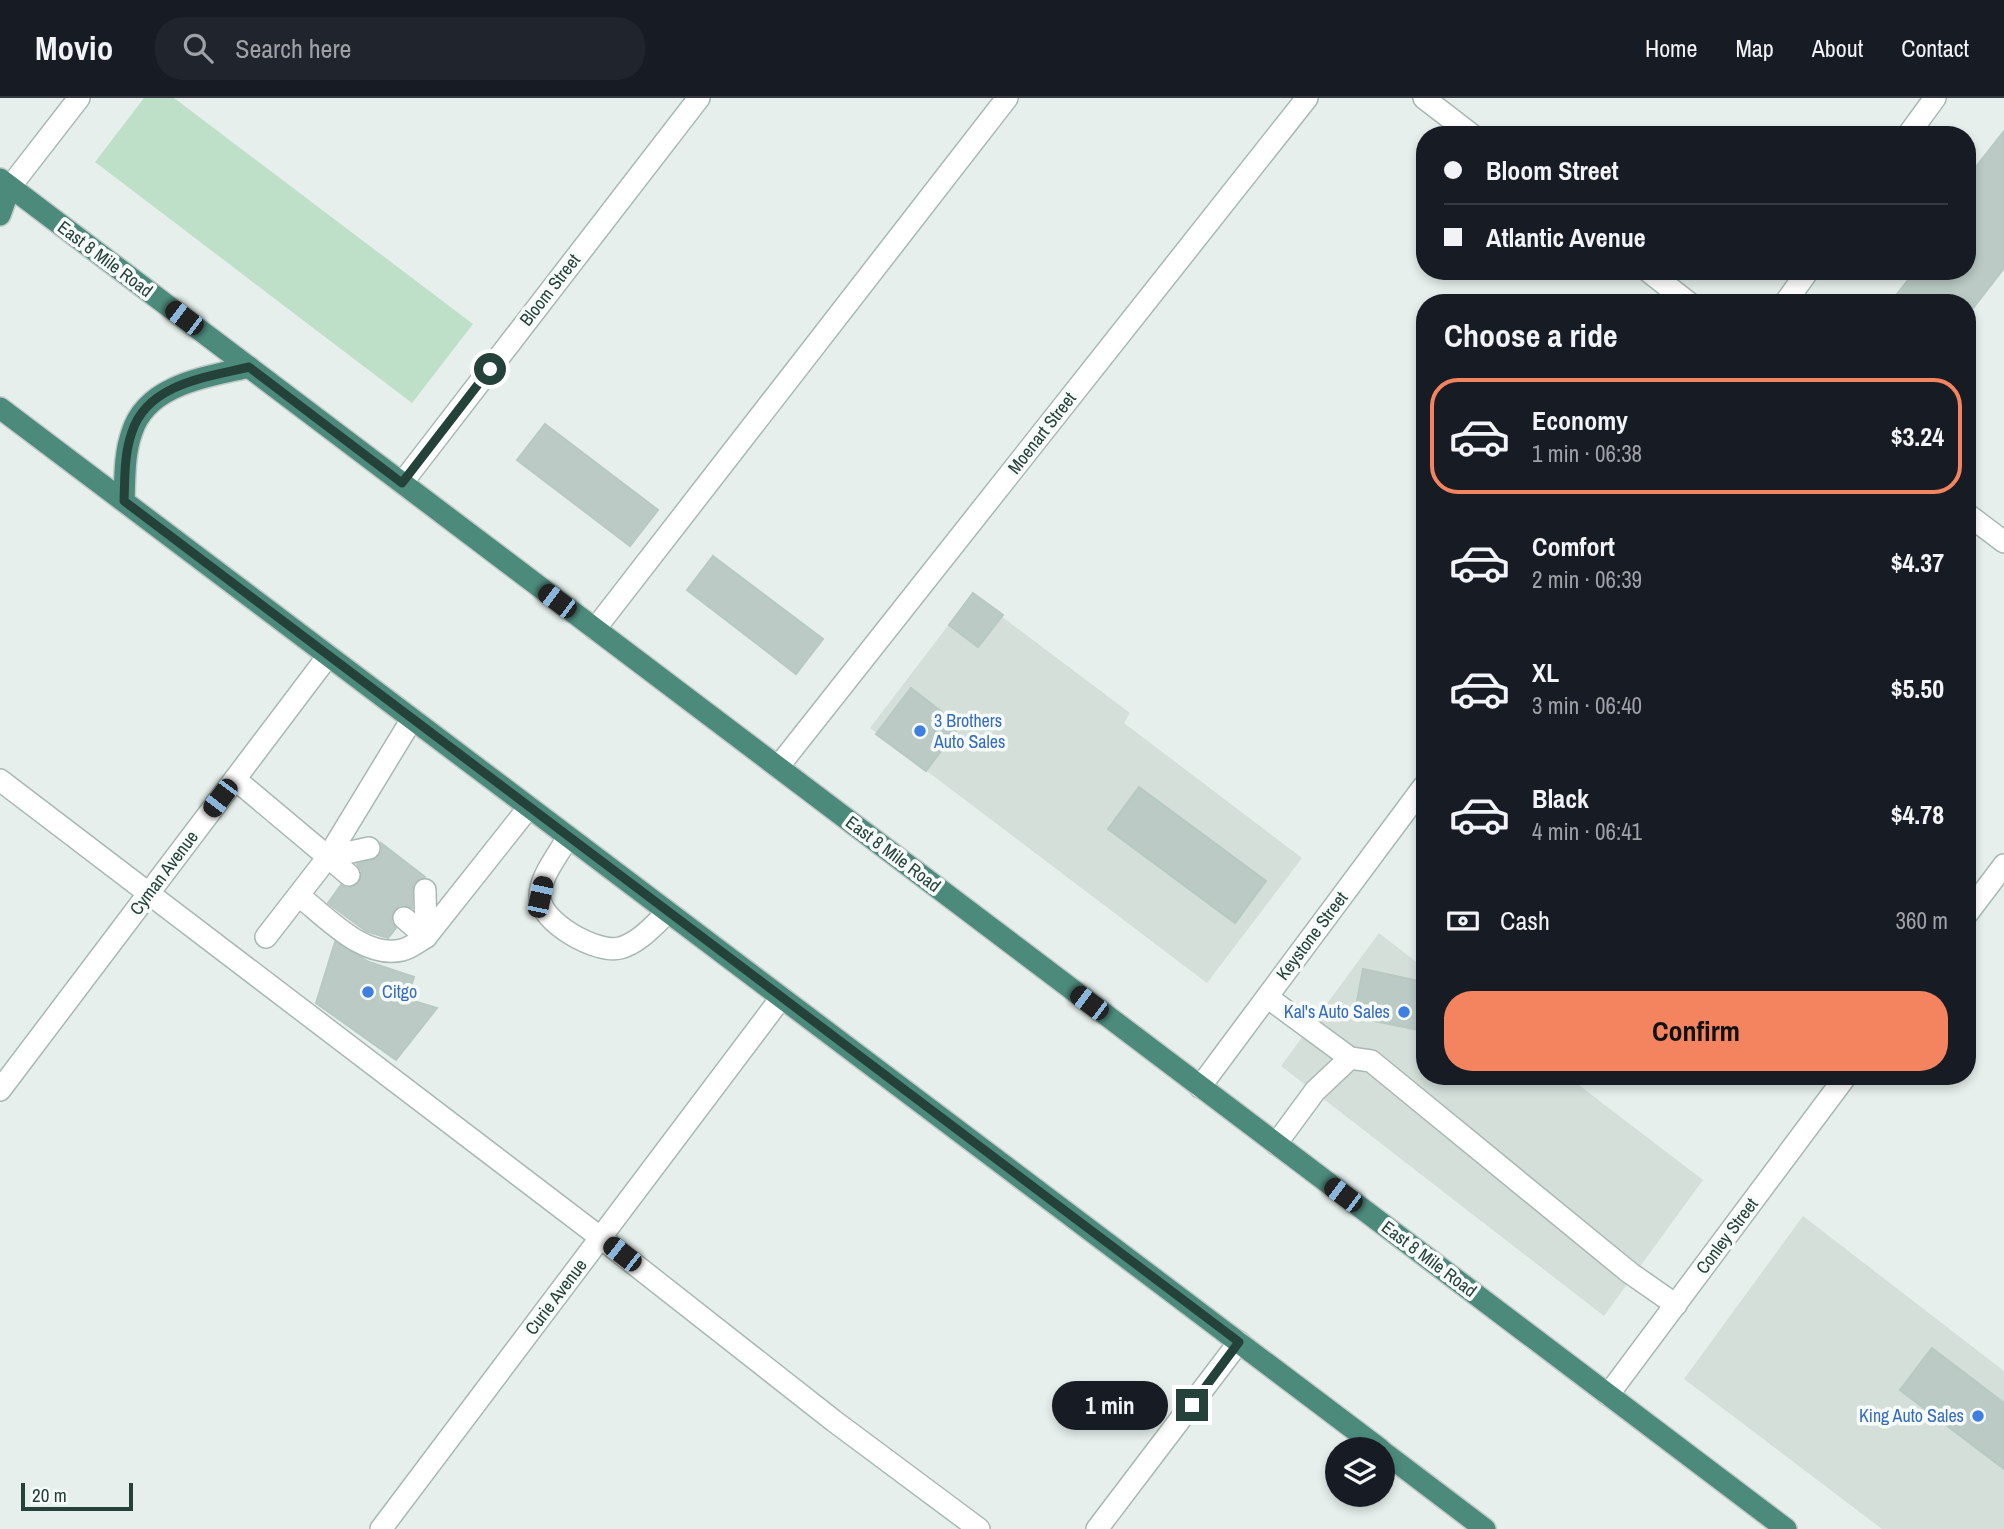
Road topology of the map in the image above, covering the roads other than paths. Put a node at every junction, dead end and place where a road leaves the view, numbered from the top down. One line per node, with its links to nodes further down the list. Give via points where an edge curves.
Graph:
1 (79, 98): 9 (street)
2 (699, 98): 15 (street, Bloom Street)
3 (1007, 98): 19 (street)
4 (1307, 98): 22 (street, Moenart Street)
5 (1424, 98): 7 (street)
6 (1935, 98): 8 (street)
7 (1460, 126)
8 (1915, 126)
9 (5, 183): 10 (highway); 13 (highway, East 8 Mile Road)
10 (0, 215)
11 (1660, 280): 12 (street)
12 (1677, 294)
13 (249, 367): 15 (highway, East 8 Mile Road); 16 (highway, via 188,382 163,394 144,411 132,429)
14 (0, 408): 16 (highway)
15 (402, 483): 19 (highway, East 8 Mile Road)
16 (124, 501): 20 (highway)
17 (1976, 521): 18 (street)
18 (2004, 542)
19 (595, 629): 22 (highway, East 8 Mile Road)
20 (328, 656): 21 (highway); 23 (street, Cyman Avenue)
21 (412, 719): 26 (highway); 29 (street)
22 (778, 767): 44 (highway, East 8 Mile Road)
23 (235, 779): 29 (street); 33 (street, Cyman Avenue)
24 (0, 780): 33 (street)
25 (1416, 797): 40 (street, Keystone Street)
26 (529, 807): 27 (highway); 39 (street)
27 (568, 837): 36 (highway); 36 (street, via 543,882 540,897 542,907 567,931 606,950 621,948)
28 (369, 848): 29 (street)
29 (328, 857): 31 (street); 34 (street)
30 (2004, 865): 35 (street)
31 (349, 875)
32 (425, 890): 39 (street)
33 (149, 893): 45 (street, Cyman Avenue); 47 (street)
34 (299, 896): 38 (street); 39 (street, via 360,944 384,951 404,950)
35 (1976, 902)
36 (668, 912): 41 (highway)
37 (404, 918): 39 (street)
38 (266, 937)
39 (426, 937)
40 (1267, 997): 42 (street); 44 (street, Keystone Street)
41 (781, 998): 47 (street, Curie Avenue); 49 (highway)
42 (1350, 1058): 46 (street, via 1315,1091); 48 (street, via 1371,1061 1630,1273)
43 (1839, 1085): 48 (street, Conley Street)
44 (1200, 1087): 46 (highway, East 8 Mile Road)
45 (0, 1090)
46 (1276, 1144): 50 (highway, East 8 Mile Road)
47 (601, 1238): 53 (street, Curie Avenue); 54 (street)
48 (1676, 1305): 50 (street, Conley Street)
49 (1239, 1342): 51 (highway); 55 (street)
50 (1608, 1395): 57 (highway, East 8 Mile Road)
51 (1364, 1437)
52 (1395, 1461): 56 (highway)
53 (381, 1529)
54 (979, 1529)
55 (1097, 1529)
56 (1485, 1529)
57 (1786, 1529)

